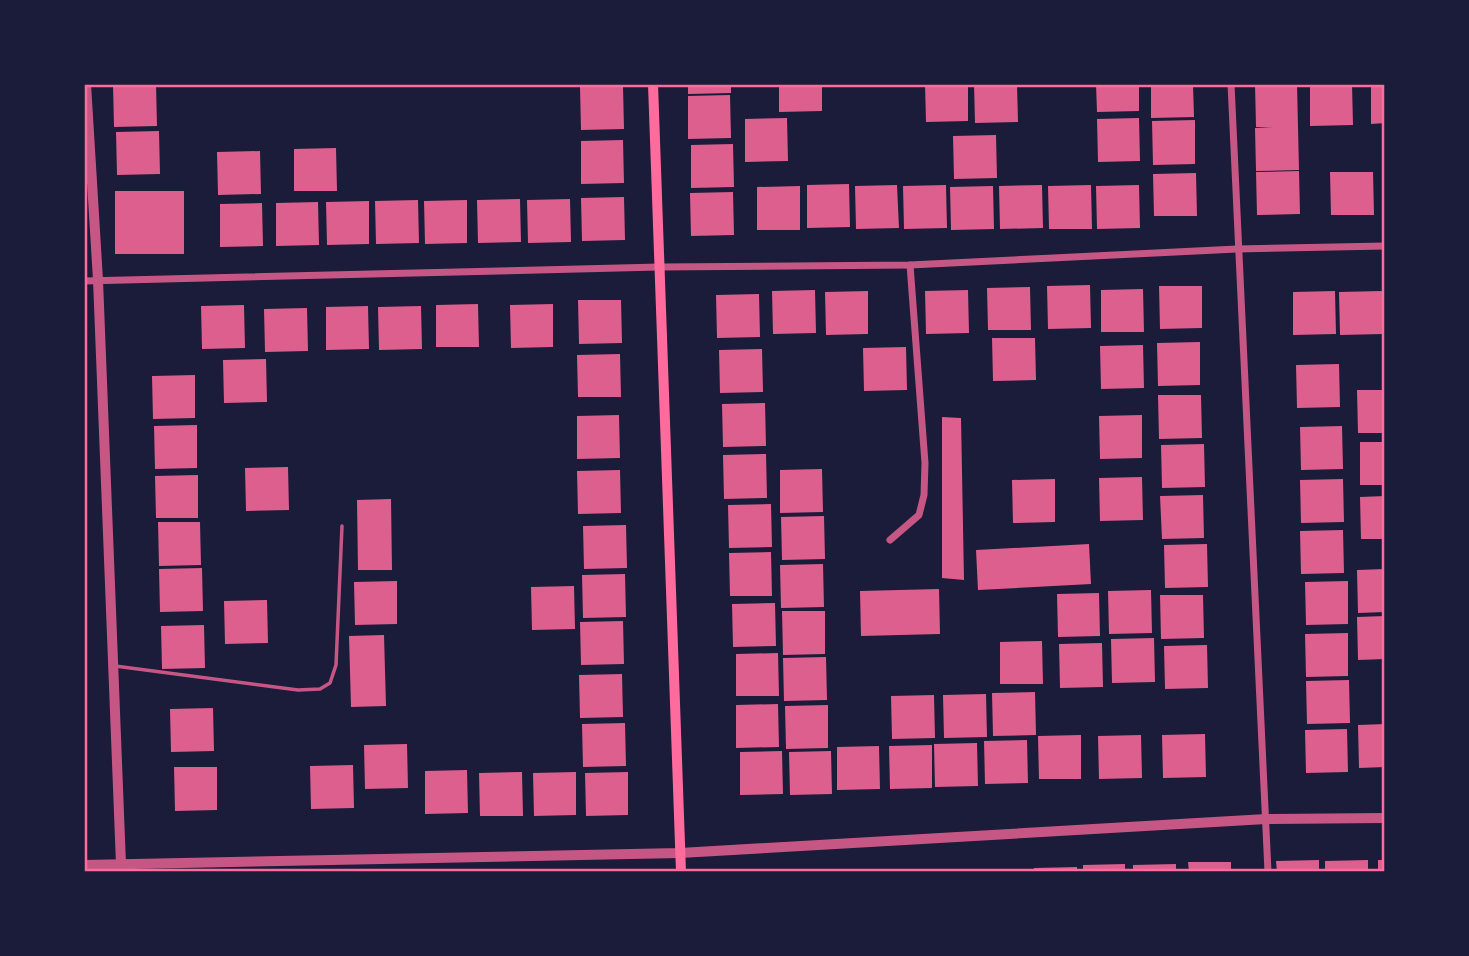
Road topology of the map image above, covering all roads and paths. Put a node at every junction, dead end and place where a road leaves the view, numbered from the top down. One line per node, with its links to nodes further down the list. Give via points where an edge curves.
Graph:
1 (86, 84): 8 (street)
2 (653, 84): 7 (main road)
3 (1231, 84): 5 (street)
4 (1385, 246): 5 (street)
5 (1237, 249): 6 (street); 14 (street)
6 (910, 265): 7 (street); 11 (street, via 924,495 919,515)
7 (659, 267): 8 (street); 15 (main road)
8 (98, 280): 9 (street); 12 (street)
9 (84, 281)
10 (342, 526): 12 (lane, via 336,665 330,683 320,689 298,690)
11 (890, 540)
12 (113, 666): 17 (street)
13 (1385, 818): 14 (street)
14 (1266, 819): 15 (street); 19 (street)
15 (680, 853): 17 (street); 18 (main road)
16 (84, 865): 17 (street)
17 (121, 868)
18 (681, 872)
19 (1268, 872)

